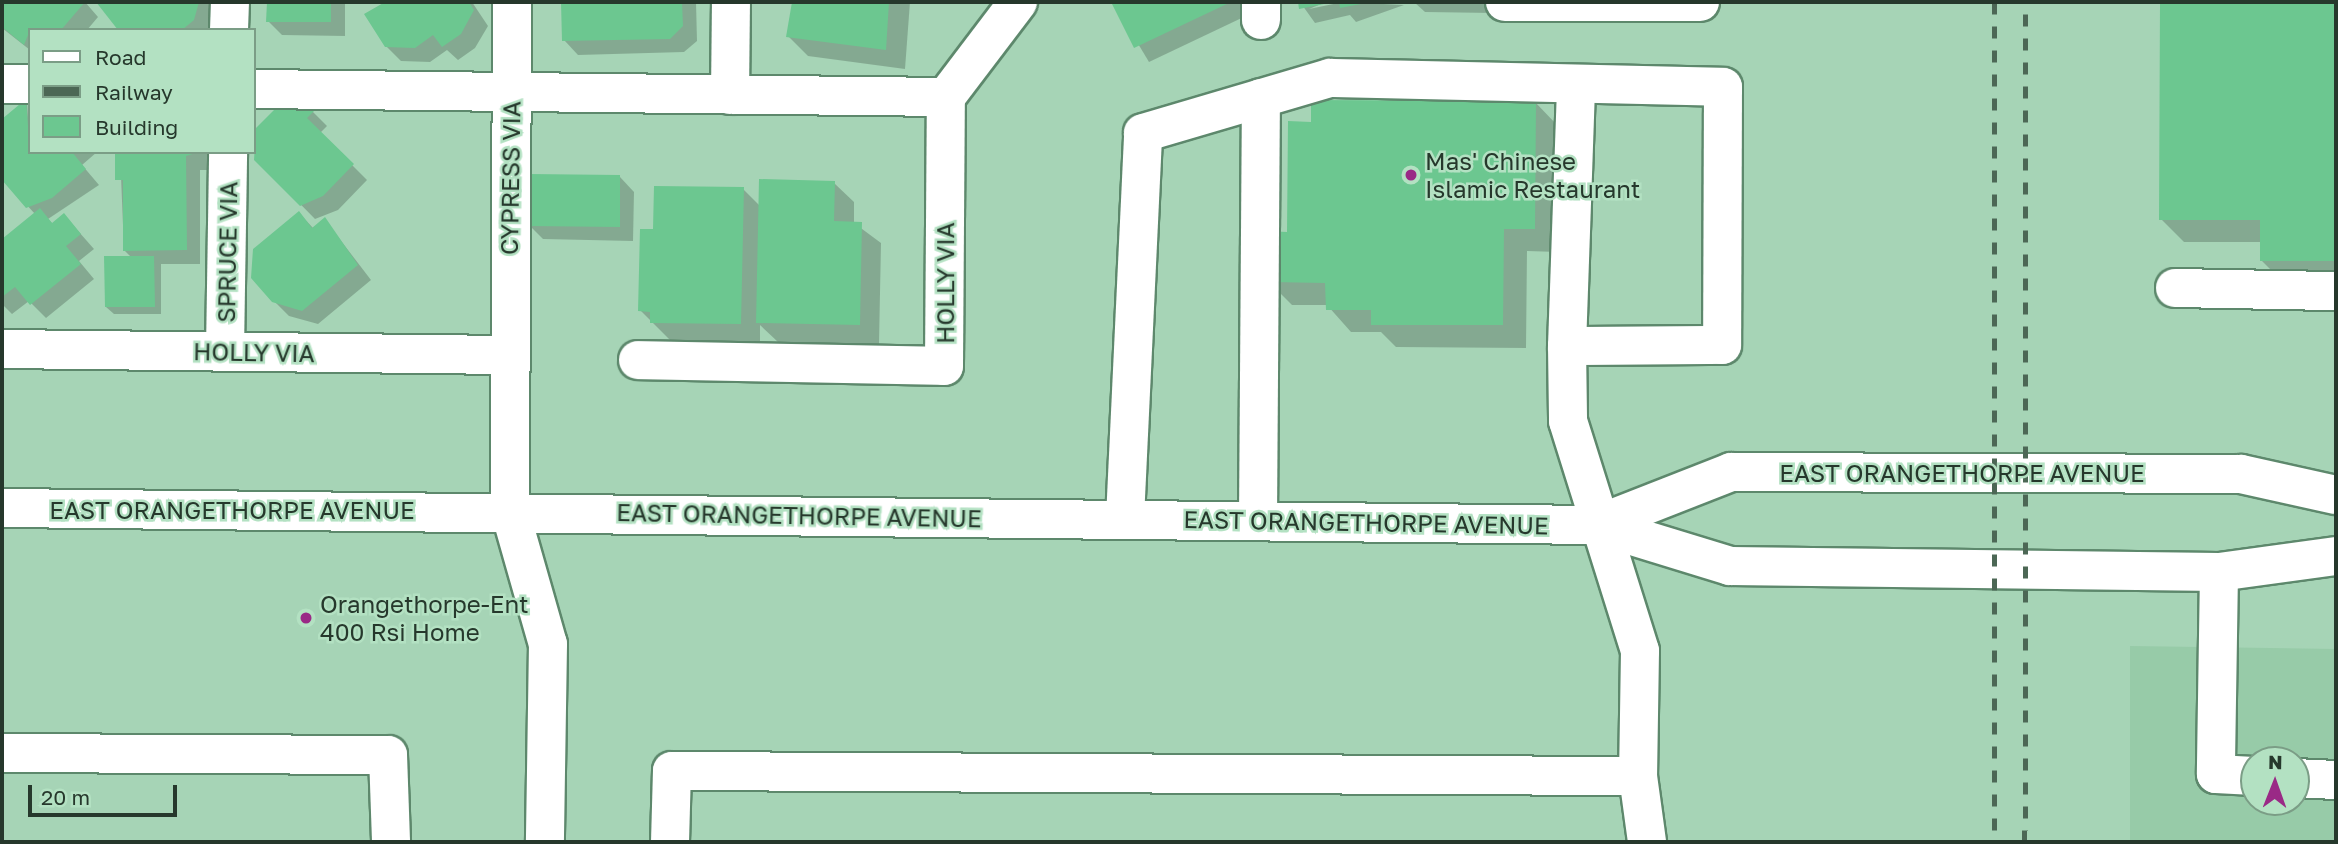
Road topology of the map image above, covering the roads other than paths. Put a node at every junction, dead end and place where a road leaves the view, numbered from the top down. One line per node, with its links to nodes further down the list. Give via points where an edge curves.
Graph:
1 (230, 2): 7 (main road)
2 (512, 2): 13 (main road, CYPRESS VIA)
3 (731, 2): 12 (main road)
4 (1018, 2): 14 (main road)
5 (1505, 2): 6 (main road)
6 (1700, 2)
7 (229, 28)
8 (2, 84): 9 (main road)
9 (28, 84)
10 (1576, 84): 15 (main road, via 1330,78); 19 (main road); 19 (main road, via 1723,87 1722,345)
11 (256, 89): 13 (main road)
12 (730, 95): 13 (main road); 14 (main road)
13 (512, 96): 22 (main road, CYPRESS VIA)
14 (946, 97): 23 (main road, HOLLY VIA, via 944,366)
15 (1261, 98): 27 (main road, via 1143,133); 28 (main road)
16 (228, 154): 21 (main road, SPRUCE VIA)
17 (2175, 288): 18 (main road)
18 (2336, 291)
19 (1567, 346): 29 (main road, via 1568,421)
20 (2, 349): 21 (main road, HOLLY VIA)
21 (225, 352): 22 (main road, HOLLY VIA)
22 (507, 355): 26 (main road, CYPRESS VIA)
23 (638, 359)
24 (2336, 495): 29 (main road, EAST ORANGETHORPE AVENUE, via 2241,474 1731,472)
25 (2, 508): 26 (main road, EAST ORANGETHORPE AVENUE)
26 (510, 511): 27 (main road, EAST ORANGETHORPE AVENUE); 38 (main road, CYPRESS VIA, via 548,644)
27 (1125, 519): 28 (main road, EAST ORANGETHORPE AVENUE)
28 (1258, 519): 29 (main road, EAST ORANGETHORPE AVENUE)
29 (1596, 525): 31 (main road, EAST ORANGETHORPE AVENUE, via 1730,566); 34 (main road, via 1640,651)
30 (2336, 556): 31 (main road, EAST ORANGETHORPE AVENUE)
31 (2219, 572): 33 (main road, via 2216,774)
32 (2, 753): 37 (main road, via 388,755)
33 (2240, 775)
34 (1638, 776): 39 (main road, via 672,771); 40 (main road)
35 (2310, 779): 36 (main road)
36 (2336, 780)
37 (391, 842)
38 (545, 842)
39 (670, 842)
40 (1647, 842)

